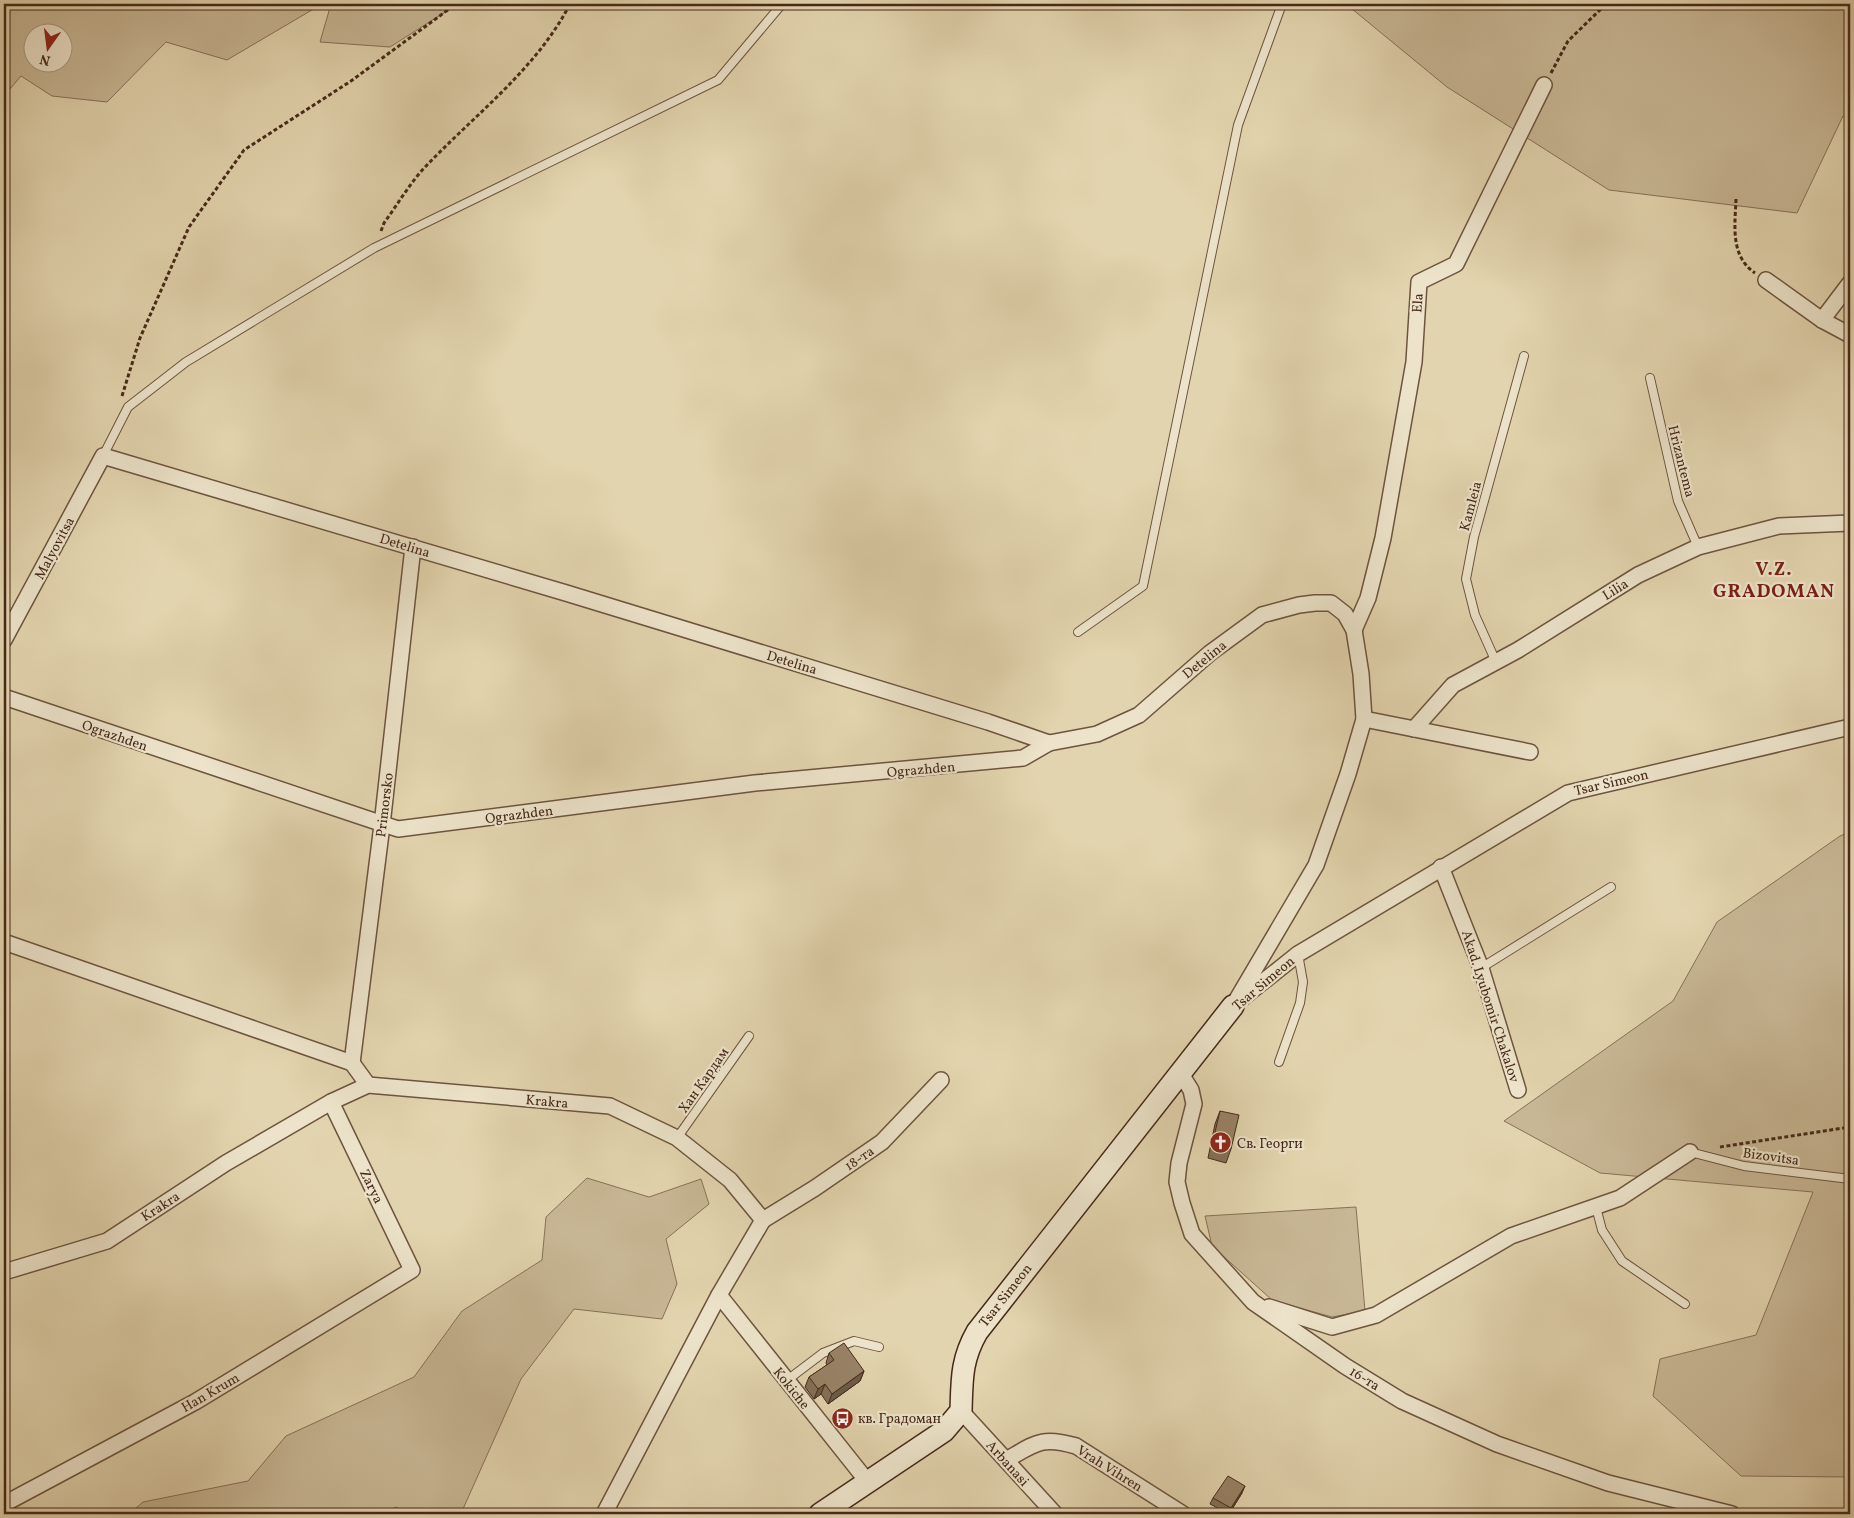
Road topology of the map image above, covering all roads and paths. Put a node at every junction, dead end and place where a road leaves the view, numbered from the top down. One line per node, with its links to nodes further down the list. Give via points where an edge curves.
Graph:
1 (456, 4): 15 (path, via 351,81 244,150 189,227 140,338)
2 (570, 4): 8 (path, via 544,45 517,77 426,166 384,223)
3 (782, 4): 8 (lane, via 718,80)
4 (1282, 4): 21 (lane, via 1238,124 1143,586)
5 (1606, 4): 6 (path, via 1568,41)
6 (1544, 85): 20 (street, Ela, via 1456,264 1419,282 1414,362 1383,538 1368,598)
7 (1736, 199): 9 (path, via 1736,248 1746,266)
8 (374, 248): 16 (lane, via 186,362 128,407)
9 (1766, 280): 11 (street)
10 (1850, 283): 11 (street)
11 (1822, 320): 12 (street)
12 (1850, 335)
13 (1524, 356): 23 (lane, Kamleia, via 1474,537 1466,579 1476,615)
14 (1650, 378): 19 (lane, Hrizantema, via 1678,501)
15 (120, 402)
16 (103, 456): 18 (street, Detelina); 22 (street, Malyovitsa)
17 (1850, 524): 19 (street, Lilia, via 1779,526)
18 (413, 547): 28 (street, Detelina); 30 (street, Primorsko)
19 (1698, 547): 23 (street, Lilia, via 1638,575)
20 (1354, 630): 25 (street, Detelina); 28 (street, Detelina, via 1345,614 1331,603 1299,605 1262,616 1210,653 1139,715 1097,734)
21 (1078, 632)
22 (4, 640)
23 (1496, 662): 27 (street, Lilia, via 1453,685)
24 (4, 697): 30 (street, Ograzhden)
25 (1364, 720): 27 (street); 36 (street, Detelina, via 1316,865)
26 (1850, 727): 31 (street, Tsar Simeon, via 1568,793)
27 (1414, 729): 29 (street)
28 (1050, 743): 30 (street, Ograzhden, via 1024,758 755,784 417,828 398,829)
29 (1530, 752)
30 (382, 825): 39 (street, Primorsko)
31 (1442, 867): 34 (street, Tsar Simeon); 35 (street, Akad. Lyubomir Chakalov)
32 (1611, 888): 35 (lane)
33 (4, 942): 39 (street)
34 (1298, 954): 36 (street, Tsar Simeon); 38 (lane, via 1303,982 1300,1003)
35 (1481, 968): 43 (street, Akad. Lyubomir Chakalov)
36 (1233, 1006): 40 (street, Tsar Simeon)
37 (749, 1036): 46 (lane, Хан Кардам)
38 (1279, 1062)
39 (352, 1063): 42 (street)
40 (1180, 1074): 55 (street, 16-та, via 1191,1090 1194,1104 1177,1182 1192,1234); 59 (street, Tsar Simeon, via 977,1332 966,1351)
41 (941, 1080): 51 (street, 18-та, via 882,1142)
42 (368, 1085): 44 (street, Krakra); 46 (street, Krakra, via 610,1106)
43 (1518, 1090)
44 (331, 1102): 52 (street, Zarya); 53 (street, Krakra, via 226,1163 107,1241)
45 (1850, 1127): 47 (path)
46 (677, 1138): 51 (street, Krakra, via 730,1180)
47 (1718, 1148)
48 (1690, 1152): 49 (lane, Bizovitsa, via 1744,1166); 50 (street, via 1620,1198)
49 (1850, 1179)
50 (1596, 1207): 55 (street, via 1511,1236 1376,1315 1358,1320 1332,1327); 56 (lane, via 1602,1230 1622,1261)
51 (763, 1220): 54 (street)
52 (412, 1270): 62 (street, Han Krum, via 194,1402)
53 (4, 1272)
54 (719, 1295): 58 (street, Kokiche); 63 (street)
55 (1254, 1302): 67 (street, 16-та, via 1345,1366 1402,1401 1497,1444 1608,1483)
56 (1685, 1304)
57 (879, 1347): 58 (lane, via 854,1341 823,1353)
58 (786, 1381): 61 (street, Kokiche)
59 (961, 1412): 60 (street, Arbanasi); 61 (street, via 944,1430)
60 (1006, 1460): 65 (street, Arbanasi); 66 (street, Vrah Vihren, via 1039,1441 1057,1440 1076,1446)
61 (867, 1481): 64 (street)
62 (4, 1504)
63 (604, 1514)
64 (820, 1514)
65 (1054, 1514)
66 (1183, 1514)
67 (1732, 1514)

